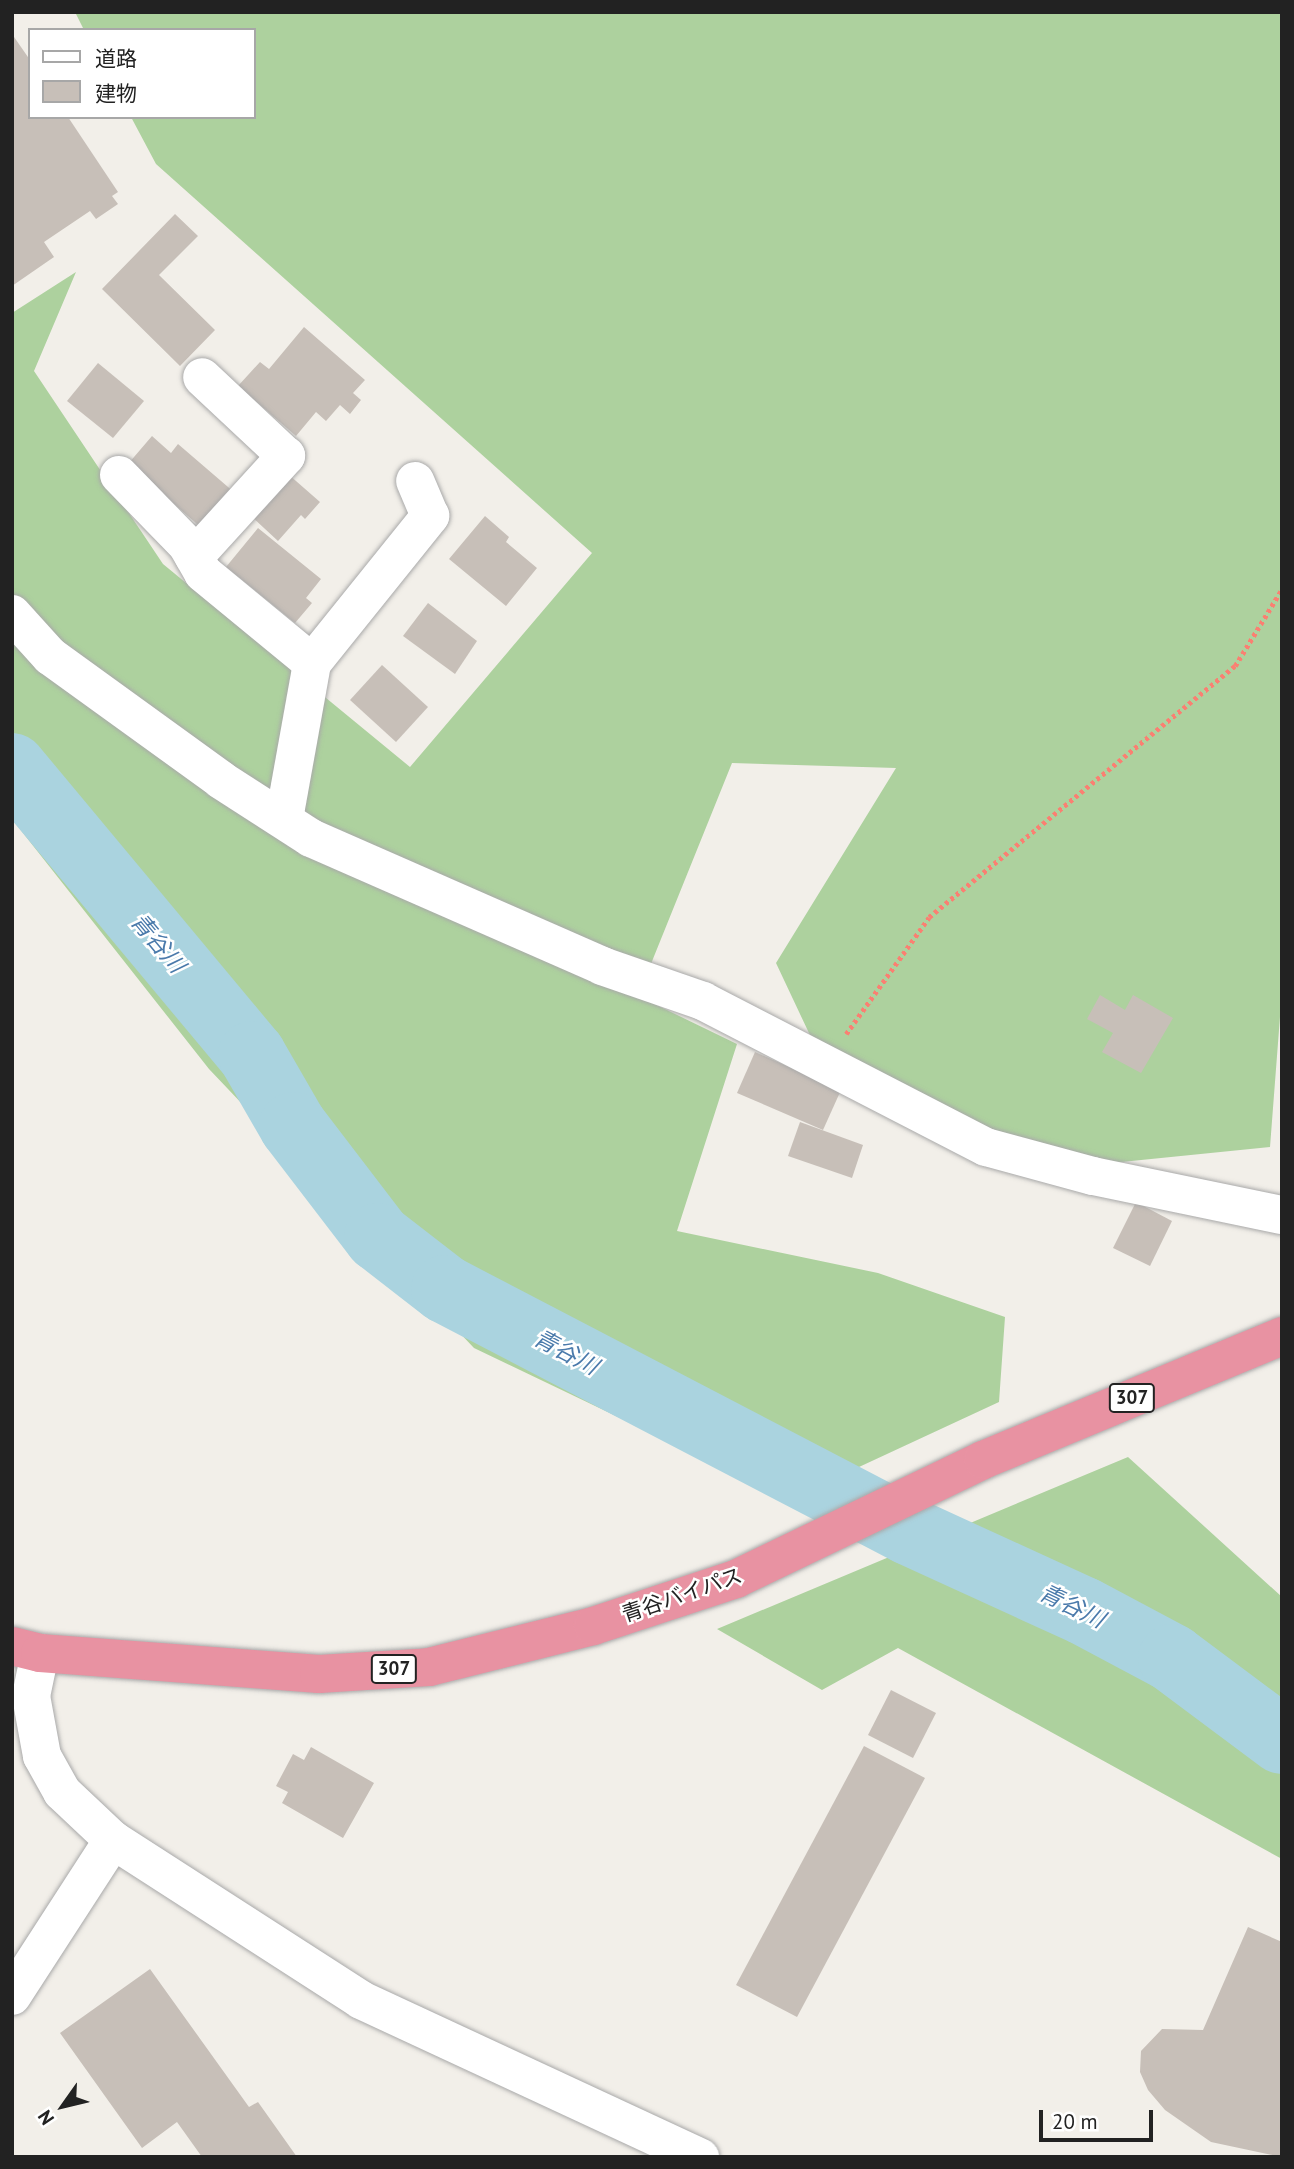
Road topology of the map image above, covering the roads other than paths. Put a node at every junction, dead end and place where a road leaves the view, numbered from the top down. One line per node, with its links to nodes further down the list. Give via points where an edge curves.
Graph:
1 (202, 377): 4 (street, via 286,456)
2 (120, 475): 4 (street)
3 (415, 481): 6 (street, via 430,516)
4 (194, 558): 6 (street, via 203,573)
5 (12, 614): 7 (street, via 50,656 221,780)
6 (312, 663): 7 (street)
7 (284, 819): 8 (street, via 311,838 400,880 492,914 603,966 703,1001 986,1147 1093,1176)
8 (1282, 1215)
9 (1282, 1336): 10 (highway, 青谷バイパス / 307, via 983,1460 736,1579 593,1626 429,1667 319,1674)
10 (26, 1649): 11 (street, via 42,1756 62,1792)
11 (113, 1840): 12 (street); 13 (street, via 361,2000)
12 (12, 1996)
13 (700, 2157)

